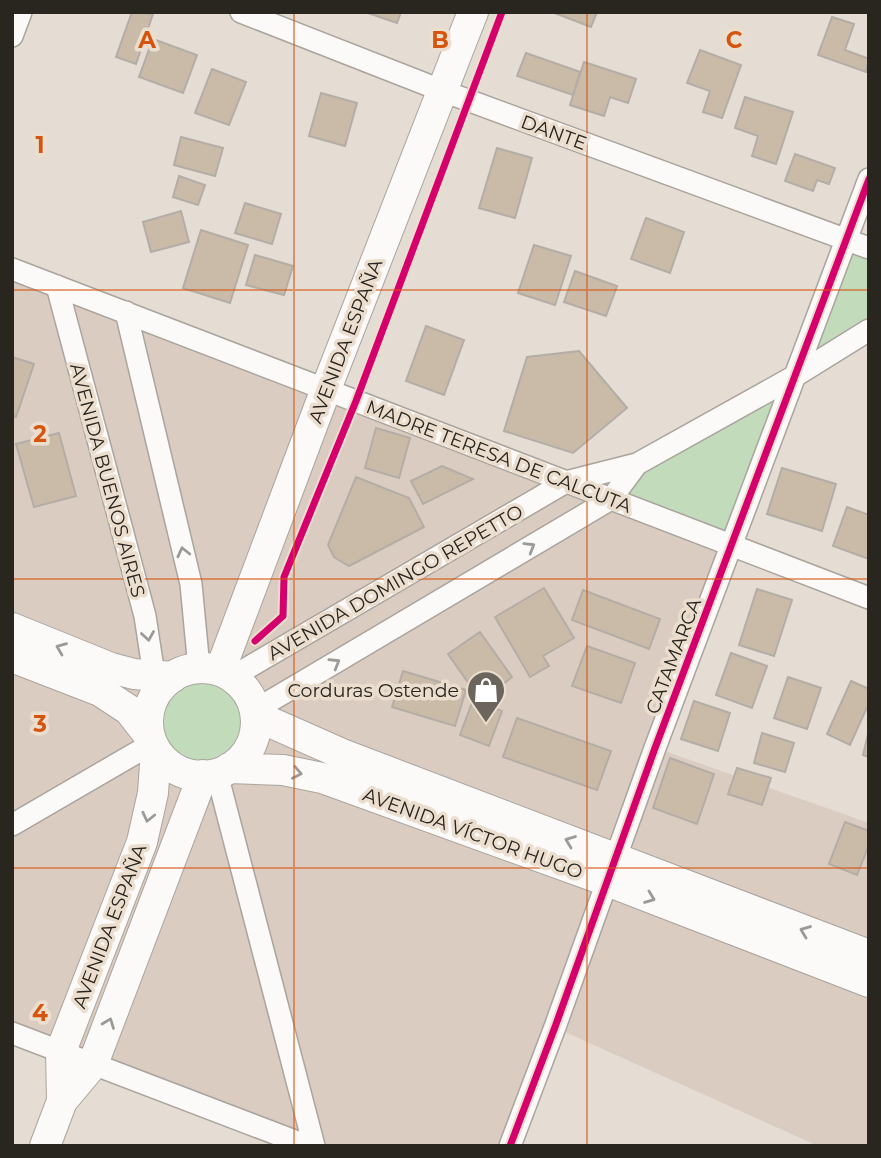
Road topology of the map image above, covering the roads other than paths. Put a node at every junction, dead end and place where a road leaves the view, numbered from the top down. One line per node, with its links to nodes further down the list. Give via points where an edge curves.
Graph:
1 (21, 12): 4 (street)
2 (241, 12): 5 (street, DANTE)
3 (473, 12): 5 (main road, AVENIDA ESPAÑA)
4 (12, 36)
5 (443, 91): 7 (street, DANTE); 14 (main road, AVENIDA ESPAÑA)
6 (869, 179): 7 (street, CATAMARCA)
7 (846, 239): 8 (street, DANTE); 13 (street, CATAMARCA)
8 (869, 248)
9 (12, 268): 10 (street, MADRE TERESA DE CALCUTA)
10 (57, 286): 11 (street, MADRE TERESA DE CALCUTA); 22 (street, AVENIDA BUENOS AIRES, one-way to 22, via 145,616)
11 (126, 312): 14 (street, MADRE TERESA DE CALCUTA); 22 (street, one-way to 11, via 191,584)
12 (869, 330): 13 (street, AVENIDA DOMINGO REPETTO)
13 (795, 376): 15 (street, AVENIDA DOMINGO REPETTO); 18 (street, CATAMARCA)
14 (326, 389): 16 (street, MADRE TERESA DE CALCUTA); 22 (main road, AVENIDA ESPAÑA)
15 (637, 464): 16 (street, AVENIDA DOMINGO REPETTO); 17 (street, AVENIDA DOMINGO REPETTO)
16 (566, 482): 17 (street, MADRE TERESA DE CALCUTA); 22 (street, AVENIDA DOMINGO REPETTO)
17 (611, 499): 18 (street, MADRE TERESA DE CALCUTA); 23 (street, AVENIDA DOMINGO REPETTO, one-way to 17)
18 (732, 546): 19 (street, MADRE TERESA DE CALCUTA); 27 (street, CATAMARCA)
19 (869, 598)
20 (12, 628): 22 (main road, one-way to 20, via 134,674)
21 (12, 657): 24 (main road, via 100,691 129,710)
22 (196, 674): 23 (main road, via 250,697); 24 (main road, via 163,685 155,696 150,709)
23 (255, 713): 25 (main road, via 250,746 241,759); 27 (main road, AVENIDA VÍCTOR HUGO, one-way to 23)
24 (153, 743): 25 (main road, via 176,769); 26 (street); 31 (main road, AVENIDA ESPAÑA, one-way to 31, via 153,793 142,842)
25 (216, 772): 27 (main road, AVENIDA VÍCTOR HUGO, one-way to 27, via 283,770 322,778); 32 (main road, AVENIDA ESPAÑA, one-way to 25); 36 (street)
26 (12, 825)
27 (611, 870): 28 (main road, AVENIDA VÍCTOR HUGO, one-way to 27); 29 (main road, AVENIDA VÍCTOR HUGO, one-way to 29); 37 (street, CATAMARCA)
28 (869, 955)
29 (869, 982)
30 (12, 1033): 31 (street)
31 (61, 1051): 32 (street); 33 (main road, AVENIDA ESPAÑA)
32 (93, 1064): 33 (main road, AVENIDA ESPAÑA); 35 (street)
33 (62, 1101): 34 (main road, AVENIDA ESPAÑA)
34 (45, 1146)
35 (308, 1146)
36 (314, 1146)
37 (510, 1146)

